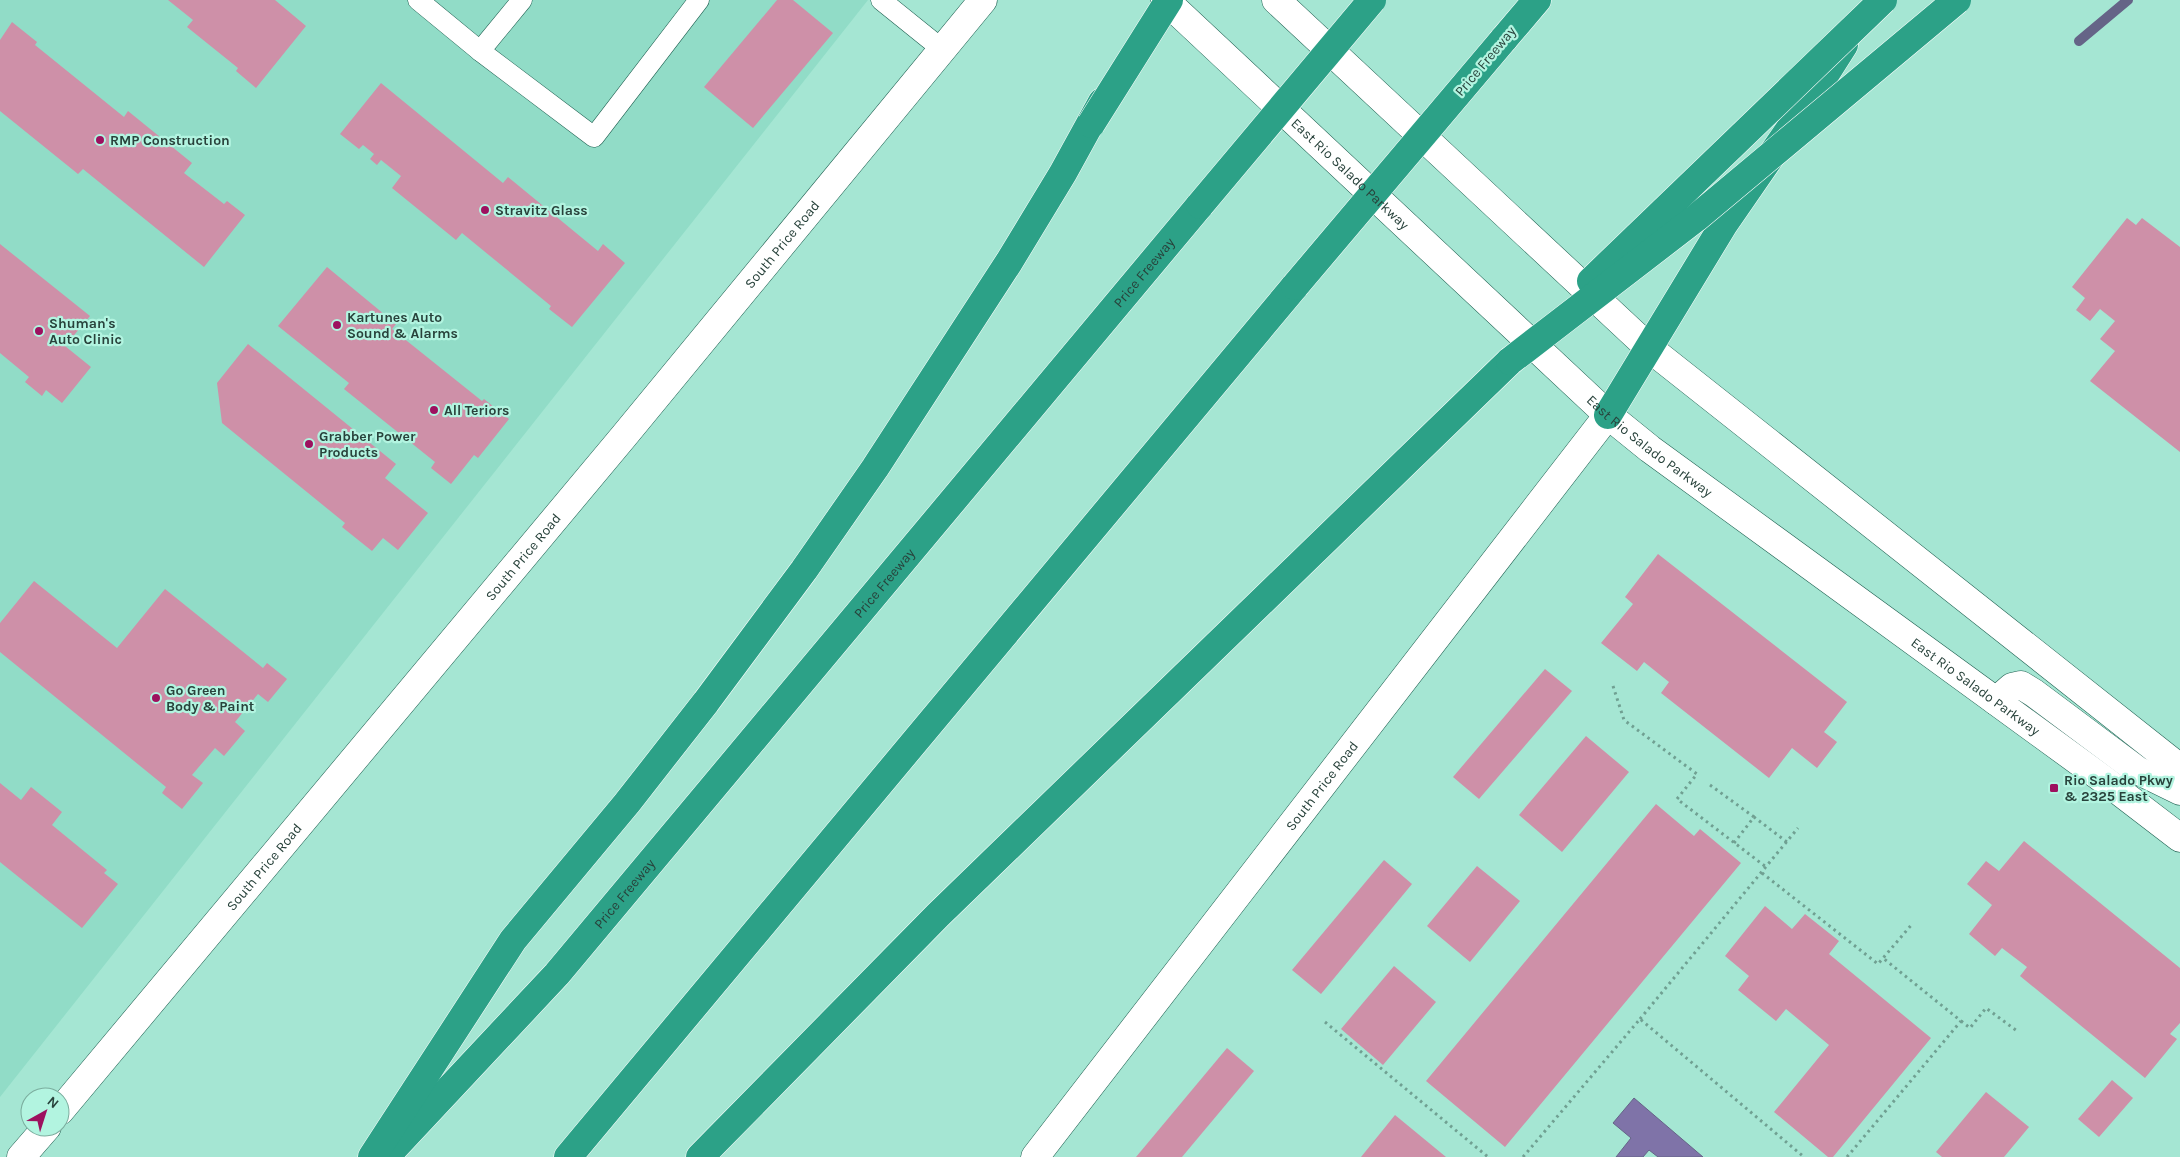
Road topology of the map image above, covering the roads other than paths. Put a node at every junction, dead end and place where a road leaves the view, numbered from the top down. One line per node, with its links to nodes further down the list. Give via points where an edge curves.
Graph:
1 (418, 0): 16 (lane)
2 (522, 0): 16 (lane)
3 (699, 0): 16 (lane, via 594,137)
4 (881, 0): 15 (lane)
5 (983, 0): 15 (main road, South Price Road)
6 (1153, 0): 17 (highway, bridge)
7 (1165, 0): 20 (main road, East Rio Salado Parkway)
8 (1169, 0): 17 (highway, bridge)
9 (1276, 0): 18 (main road)
10 (1372, 0): 29 (highway, Price Freeway, bridge, via 557,974)
11 (1537, 0): 30 (highway, Price Freeway, bridge)
12 (1872, 0): 18 (highway, via 1800,114 1724,224)
13 (1883, 0): 19 (highway, bridge)
14 (1957, 0): 19 (highway, bridge, via 1696,218)
15 (943, 50): 25 (main road, South Price Road)
16 (480, 51)
17 (1090, 124): 28 (highway, via 976,314 865,483 706,702 513,940)
18 (1649, 348): 20 (highway); 22 (main road)
19 (1510, 361): 31 (highway, via 938,915)
20 (1608, 415): 21 (main road, East Rio Salado Parkway); 32 (main road, South Price Road)
21 (1996, 701): 23 (main road, via 2012,687 2021,685 2137,770); 24 (main road, East Rio Salado Parkway)
22 (2180, 768)
23 (2180, 791)
24 (2180, 838)
25 (70, 1099)
26 (38, 1137): 27 (main road)
27 (22, 1157)
28 (372, 1157)
29 (386, 1157)
30 (568, 1157)
31 (700, 1157)
32 (1035, 1157)

